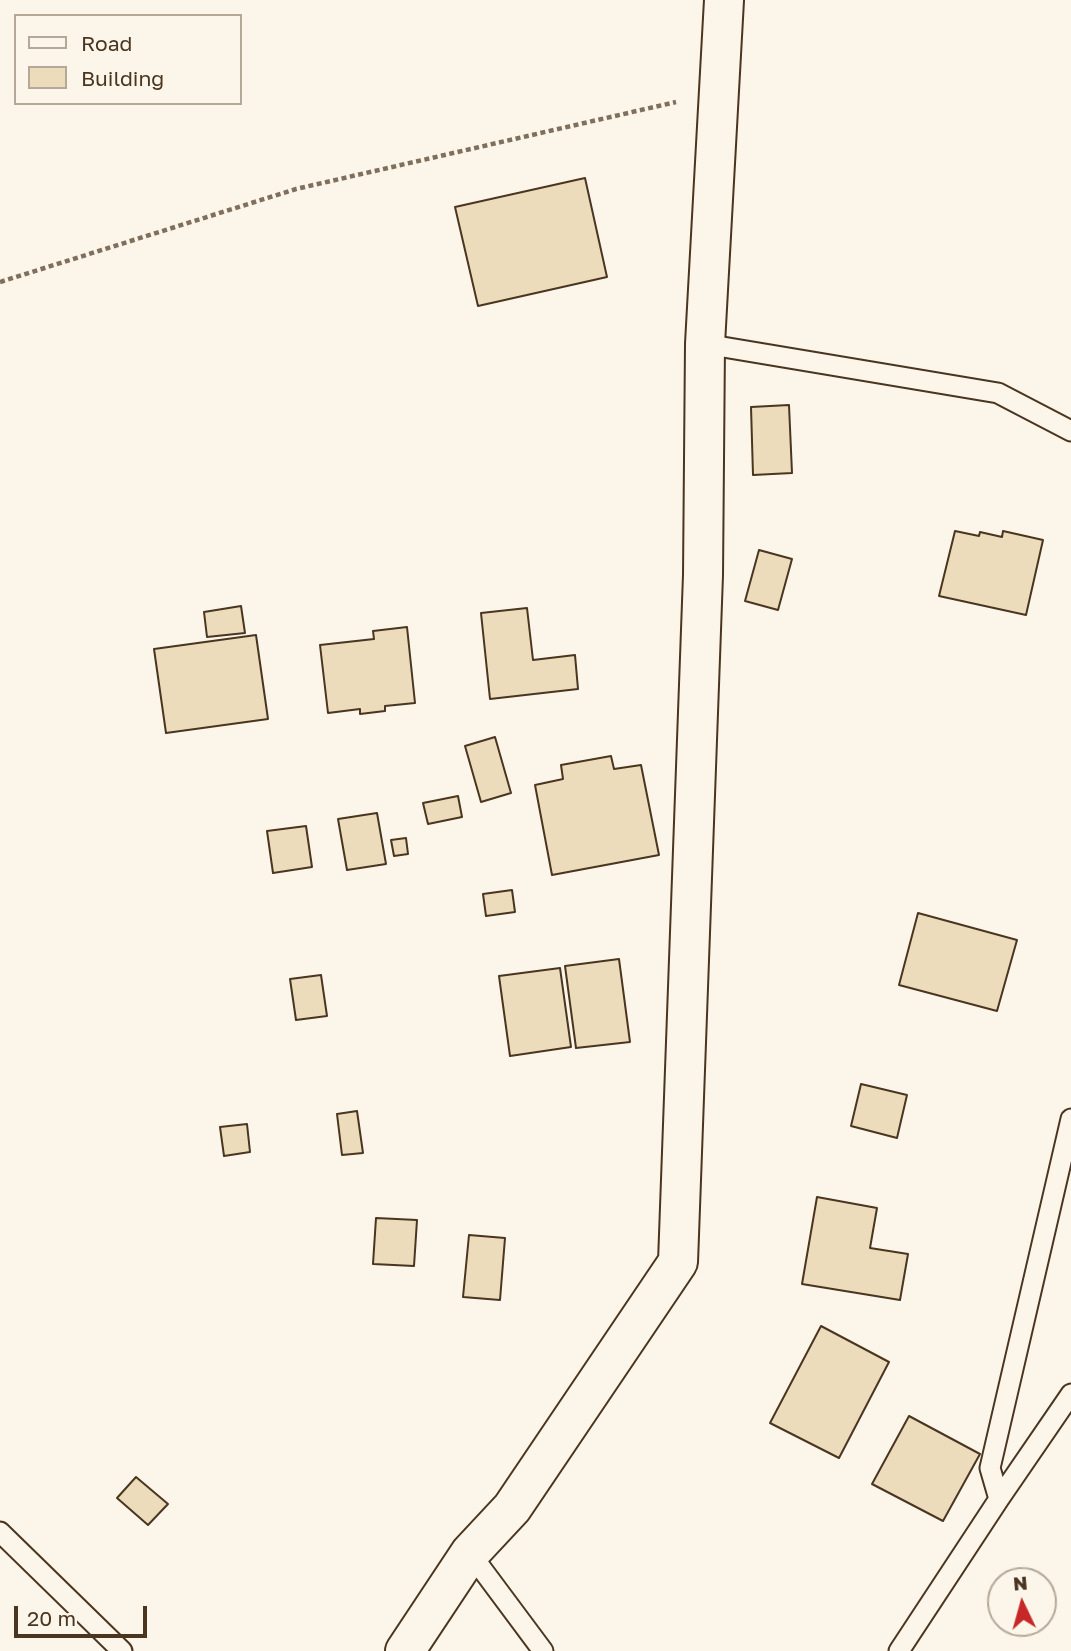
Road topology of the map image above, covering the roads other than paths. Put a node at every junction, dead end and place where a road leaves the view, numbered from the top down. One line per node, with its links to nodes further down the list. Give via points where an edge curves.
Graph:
1 (724, 0): 2 (street)
2 (705, 344): 3 (lane, via 998,393); 8 (street, via 703,575 678,1262 512,1508)
3 (1071, 431)
4 (1071, 1119): 6 (lane, via 990,1468)
5 (1071, 1394): 6 (lane)
6 (999, 1499): 12 (lane)
7 (0, 1532): 9 (lane)
8 (470, 1553): 10 (street); 11 (lane)
9 (122, 1651)
10 (405, 1651)
11 (543, 1651)
12 (899, 1651)

